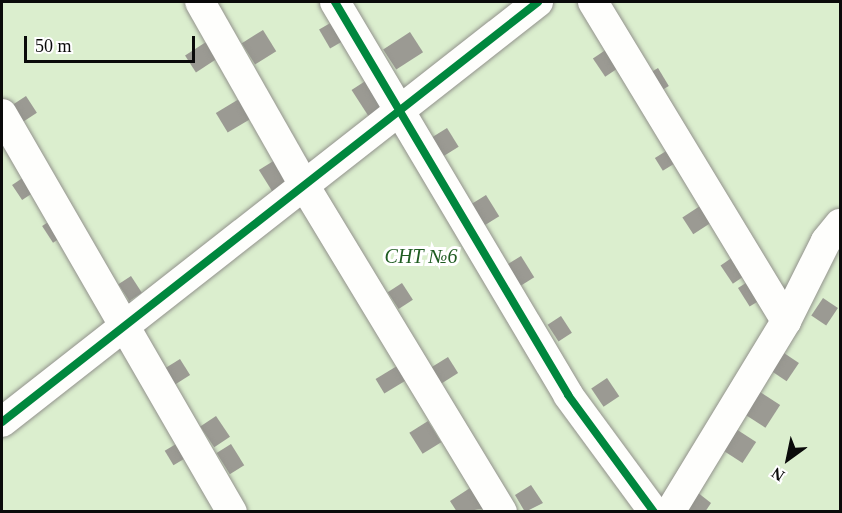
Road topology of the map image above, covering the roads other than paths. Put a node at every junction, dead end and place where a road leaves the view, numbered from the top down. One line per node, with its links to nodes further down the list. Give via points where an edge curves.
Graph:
1 (200, 2): 7 (street)
2 (335, 2): 5 (street)
3 (538, 2): 5 (street)
4 (593, 2): 9 (street)
5 (402, 108): 7 (street); 14 (street, via 568,395)
6 (2, 114): 10 (street)
7 (304, 185): 10 (street); 13 (street)
8 (840, 224): 9 (street, via 826,241)
9 (786, 321): 15 (street)
10 (123, 326): 11 (street); 12 (street)
11 (2, 422)
12 (232, 512)
13 (502, 512)
14 (654, 512)
15 (670, 512)

